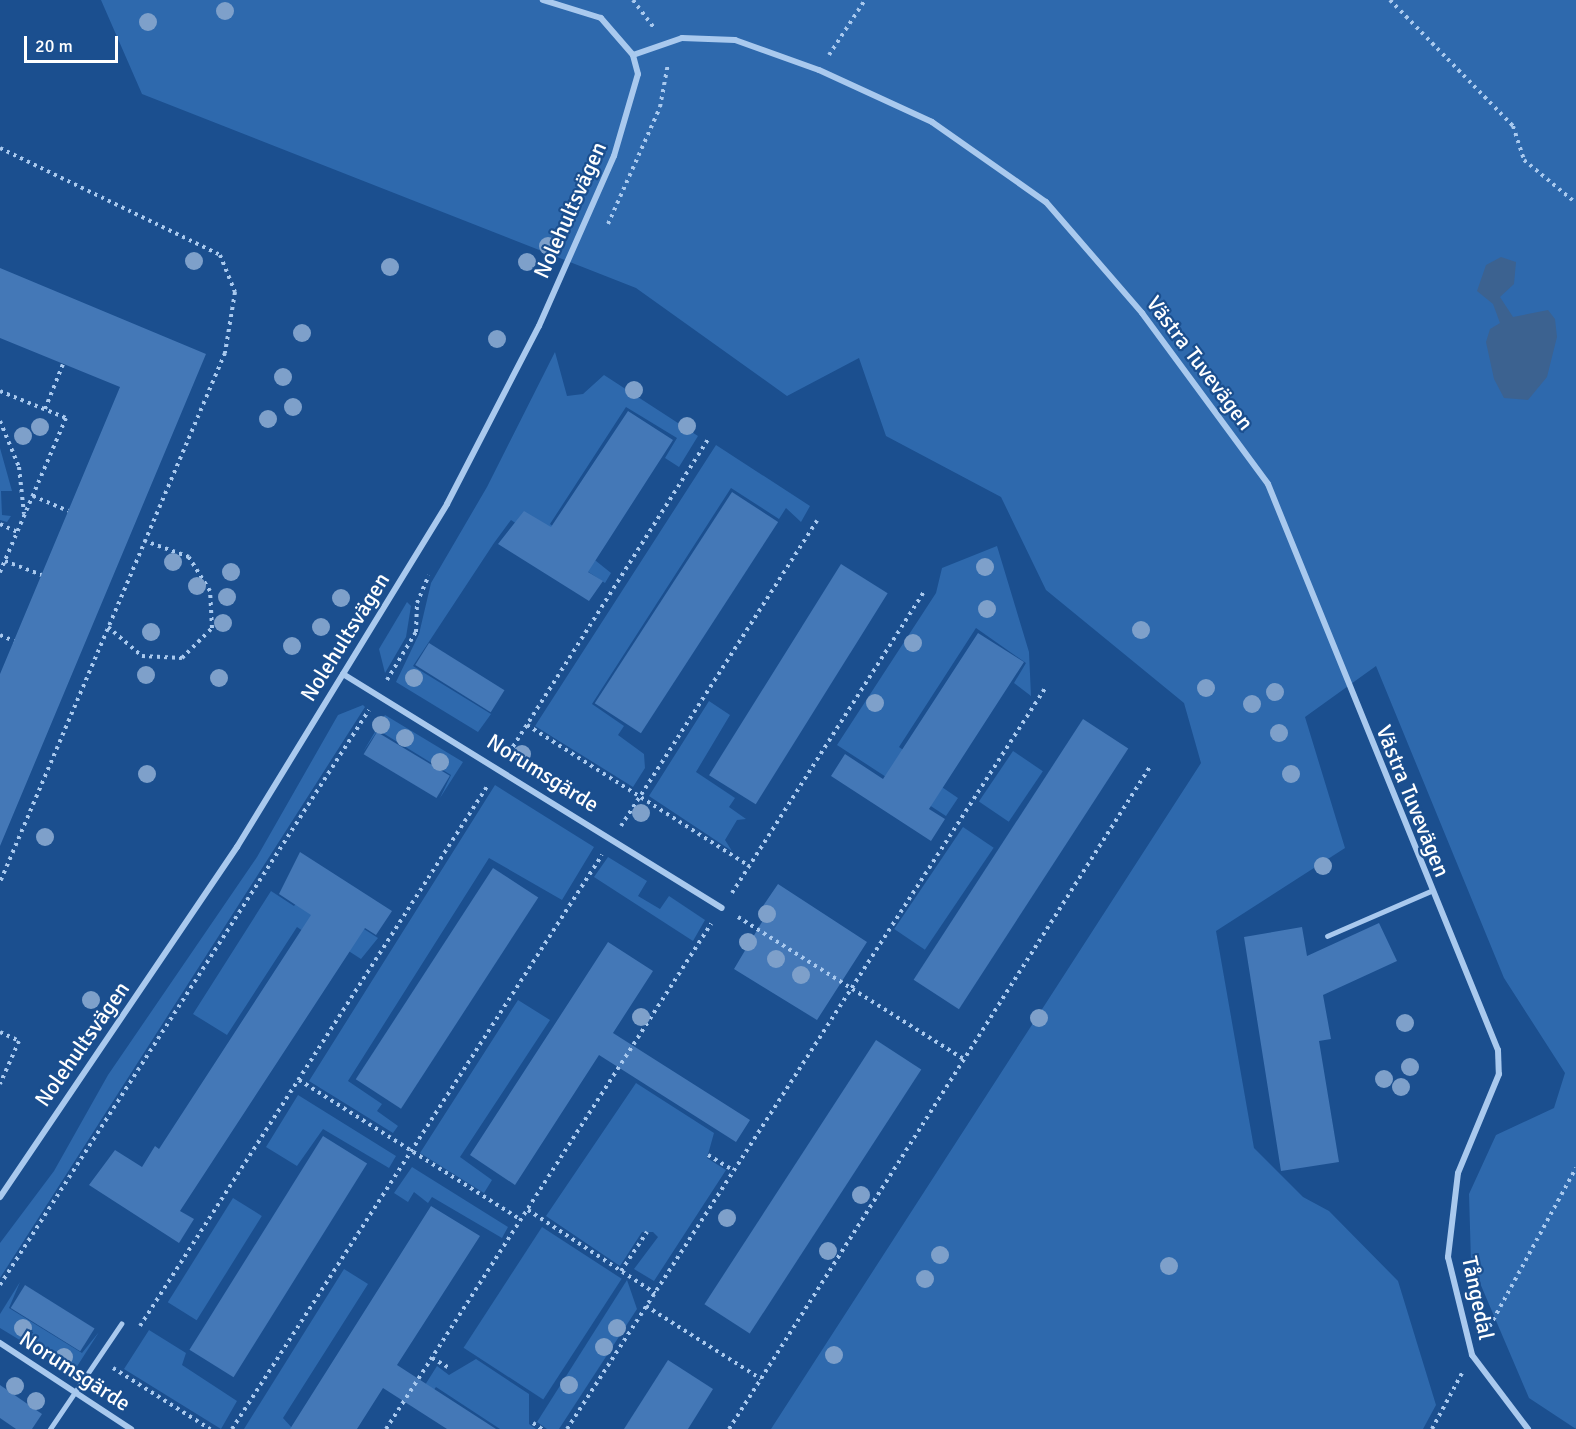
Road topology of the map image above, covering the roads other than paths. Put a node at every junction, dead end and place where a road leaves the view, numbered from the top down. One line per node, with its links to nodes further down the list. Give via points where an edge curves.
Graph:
1 (543, 0): 2 (street, via 601,18)
2 (633, 55): 3 (street, Nolehultsvägen, via 635,96 539,326 447,504); 4 (street, Västra Tuvevägen, via 682,38 735,40 819,70 933,122 1046,202 1142,313 1268,484)
3 (343, 674): 5 (street, Norumsgärde); 8 (street, Nolehultsvägen, via 185,927)
4 (1431, 891): 6 (lane); 7 (street, Västra Tuvevägen, via 1498,1050 1500,1065)
5 (722, 908)
6 (1327, 936)
7 (1493, 1090): 14 (street, Tångedal, via 1458,1173 1448,1257 1472,1355)
8 (0, 1197)
9 (122, 1324): 11 (lane)
10 (0, 1343): 11 (street, Norumsgärde)
11 (76, 1395): 12 (lane); 13 (street, Norumsgärde)
12 (50, 1429)
13 (131, 1429)
14 (1528, 1429)

